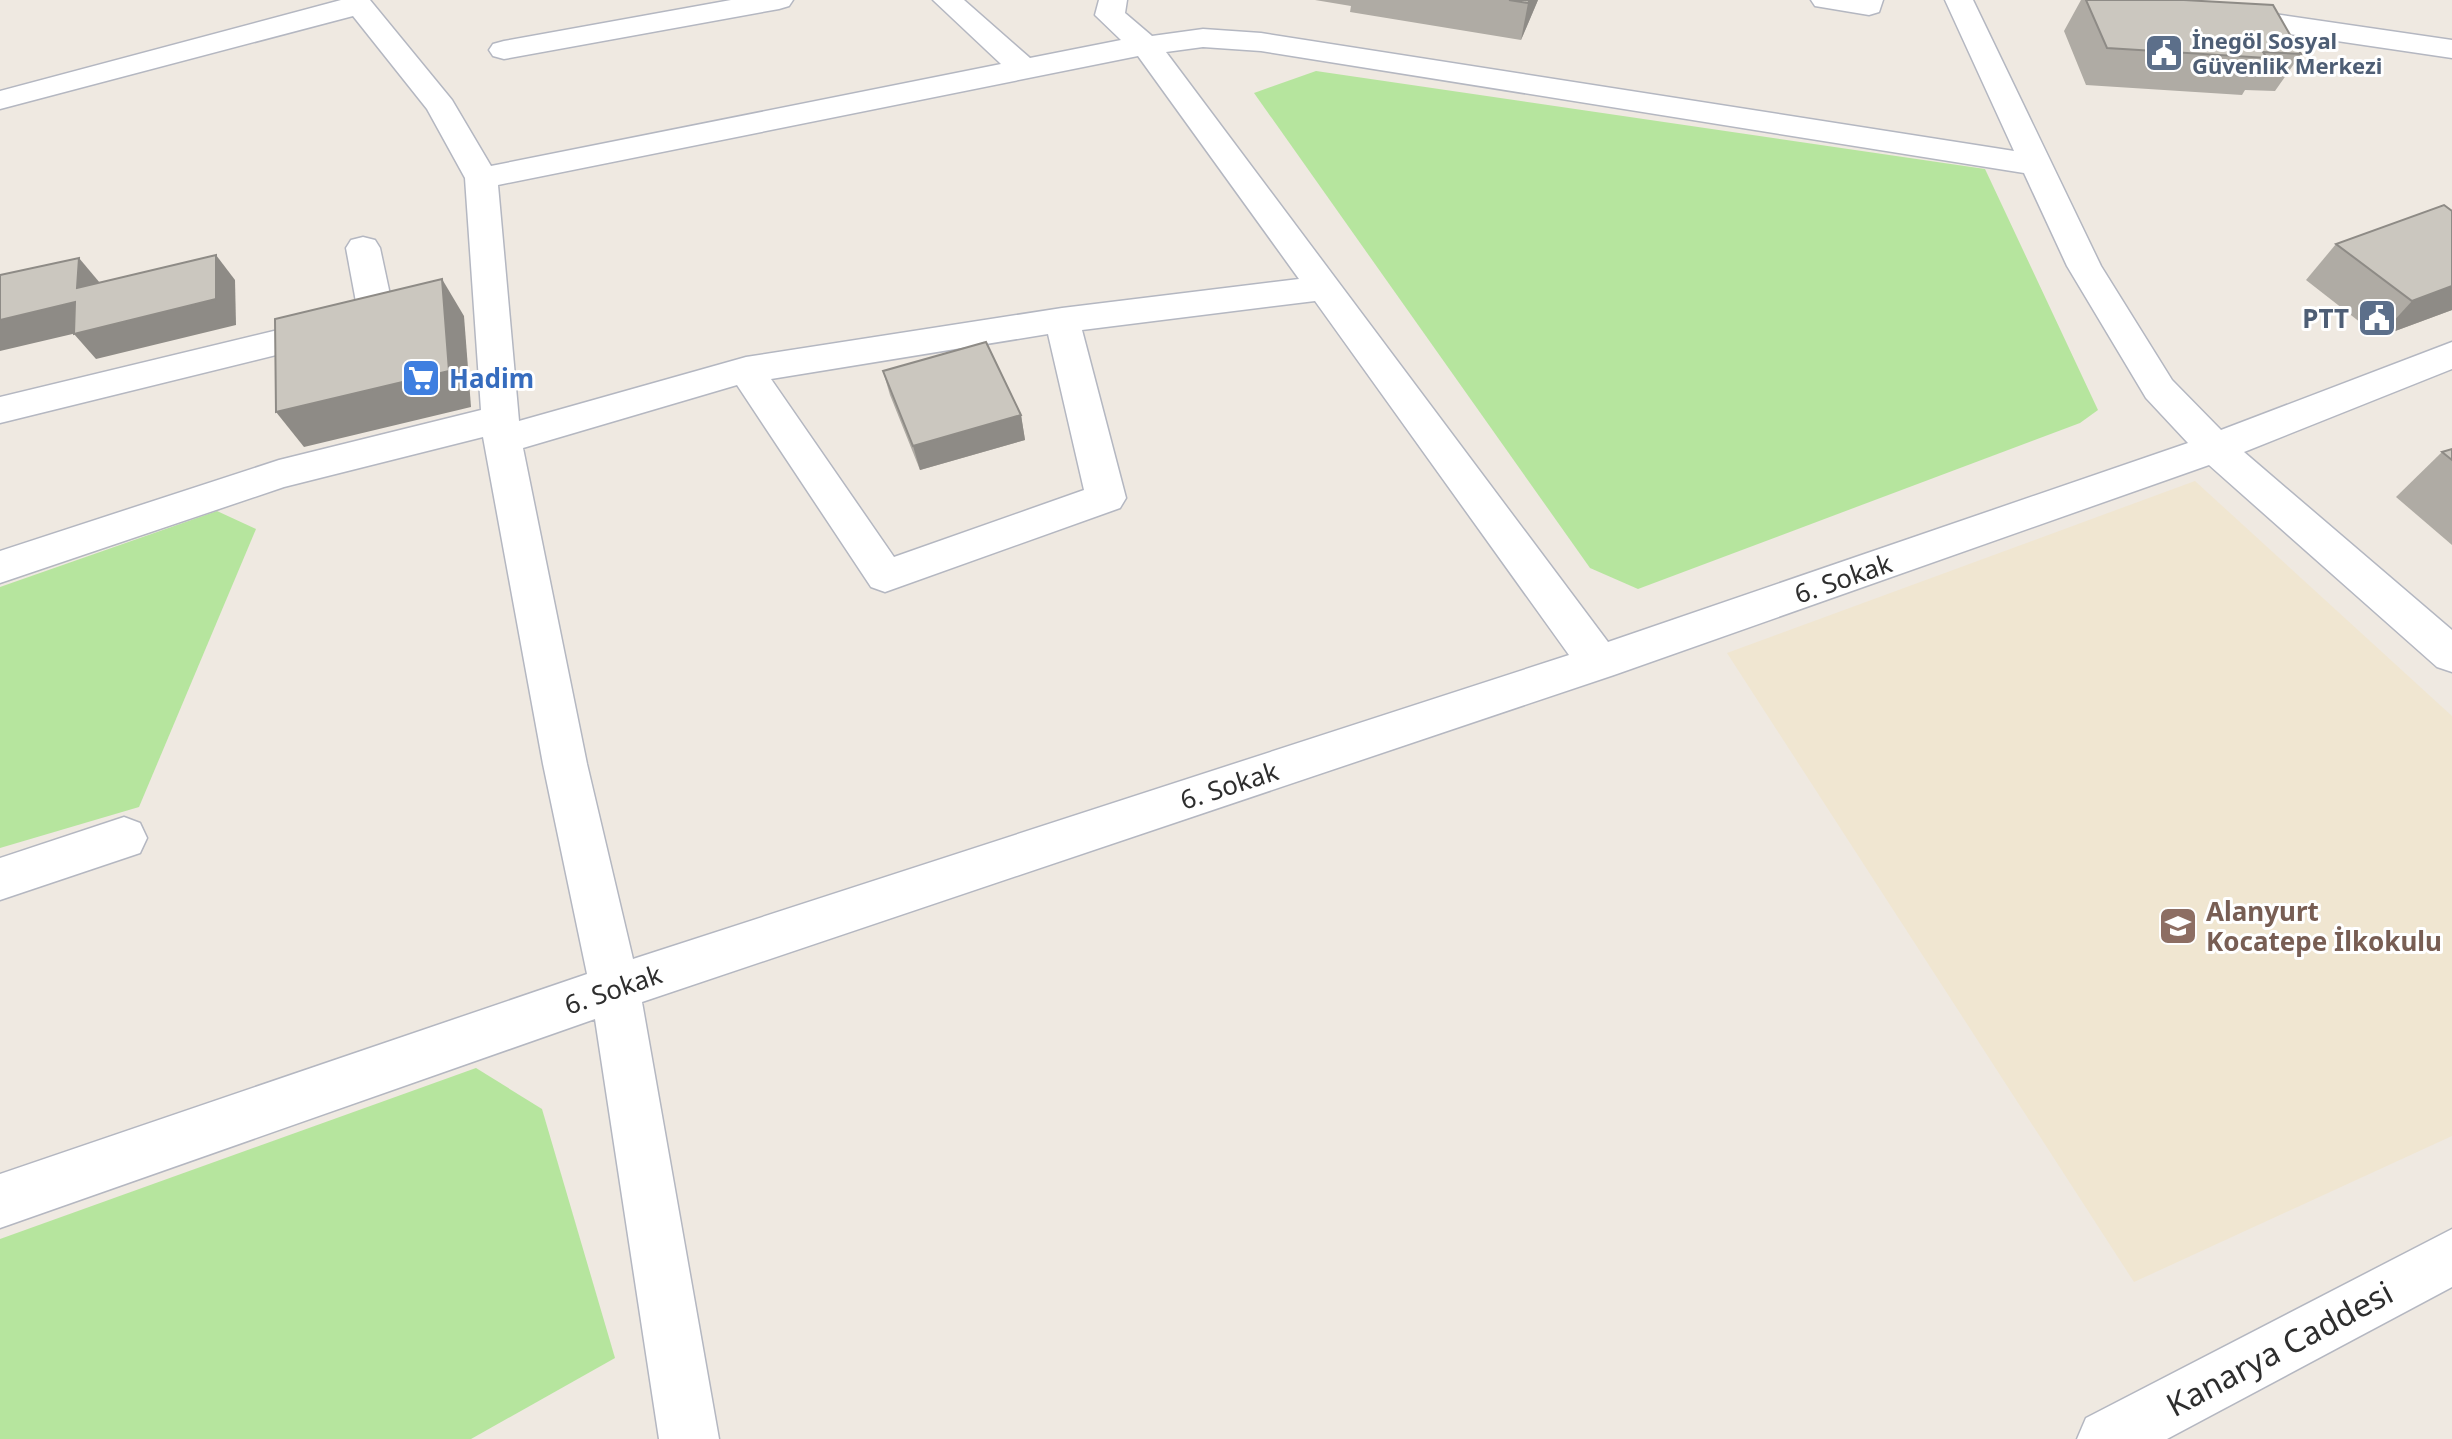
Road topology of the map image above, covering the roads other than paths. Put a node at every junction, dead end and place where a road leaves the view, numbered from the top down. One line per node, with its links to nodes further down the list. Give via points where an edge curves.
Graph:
1 (779, 0): 11 (street)
2 (947, 0): 12 (street)
3 (1113, 0): 9 (street, via 1110,15)
4 (1825, 0): 5 (street, via 1869,6)
5 (1869, 0)
6 (1959, 0): 14 (street)
7 (2120, 0): 10 (street)
8 (357, 2): 13 (street); 15 (street, via 464,138)
9 (1148, 48): 12 (street, via 1121,49); 14 (street, via 1203,38 1261,42); 17 (street)
10 (2452, 49)
11 (504, 50)
12 (1026, 71): 15 (street)
13 (0, 100)
14 (2038, 165): 23 (street, via 2084,266 2159,389)
15 (481, 178): 22 (street, via 477,294)
16 (363, 248): 21 (street, via 391,315)
17 (1323, 288): 18 (street); 26 (street)
18 (1062, 320): 20 (street); 20 (street, via 1106,498 885,576)
19 (2452, 355): 23 (street, 6. Sokak)
20 (746, 370): 22 (street)
21 (0, 410)
22 (501, 430): 24 (street, via 279,474); 29 (street, via 565,764)
23 (2215, 448): 25 (street); 26 (street, 6. Sokak)
24 (0, 567)
25 (2452, 655)
26 (1599, 663): 29 (street, 6. Sokak)
27 (124, 838): 28 (street)
28 (0, 879)
29 (615, 988): 30 (street, 6. Sokak); 32 (street)
30 (0, 1201)
31 (2452, 1257): 33 (street, Kanarya Caddesi)
32 (689, 1439)
33 (2107, 1439)

